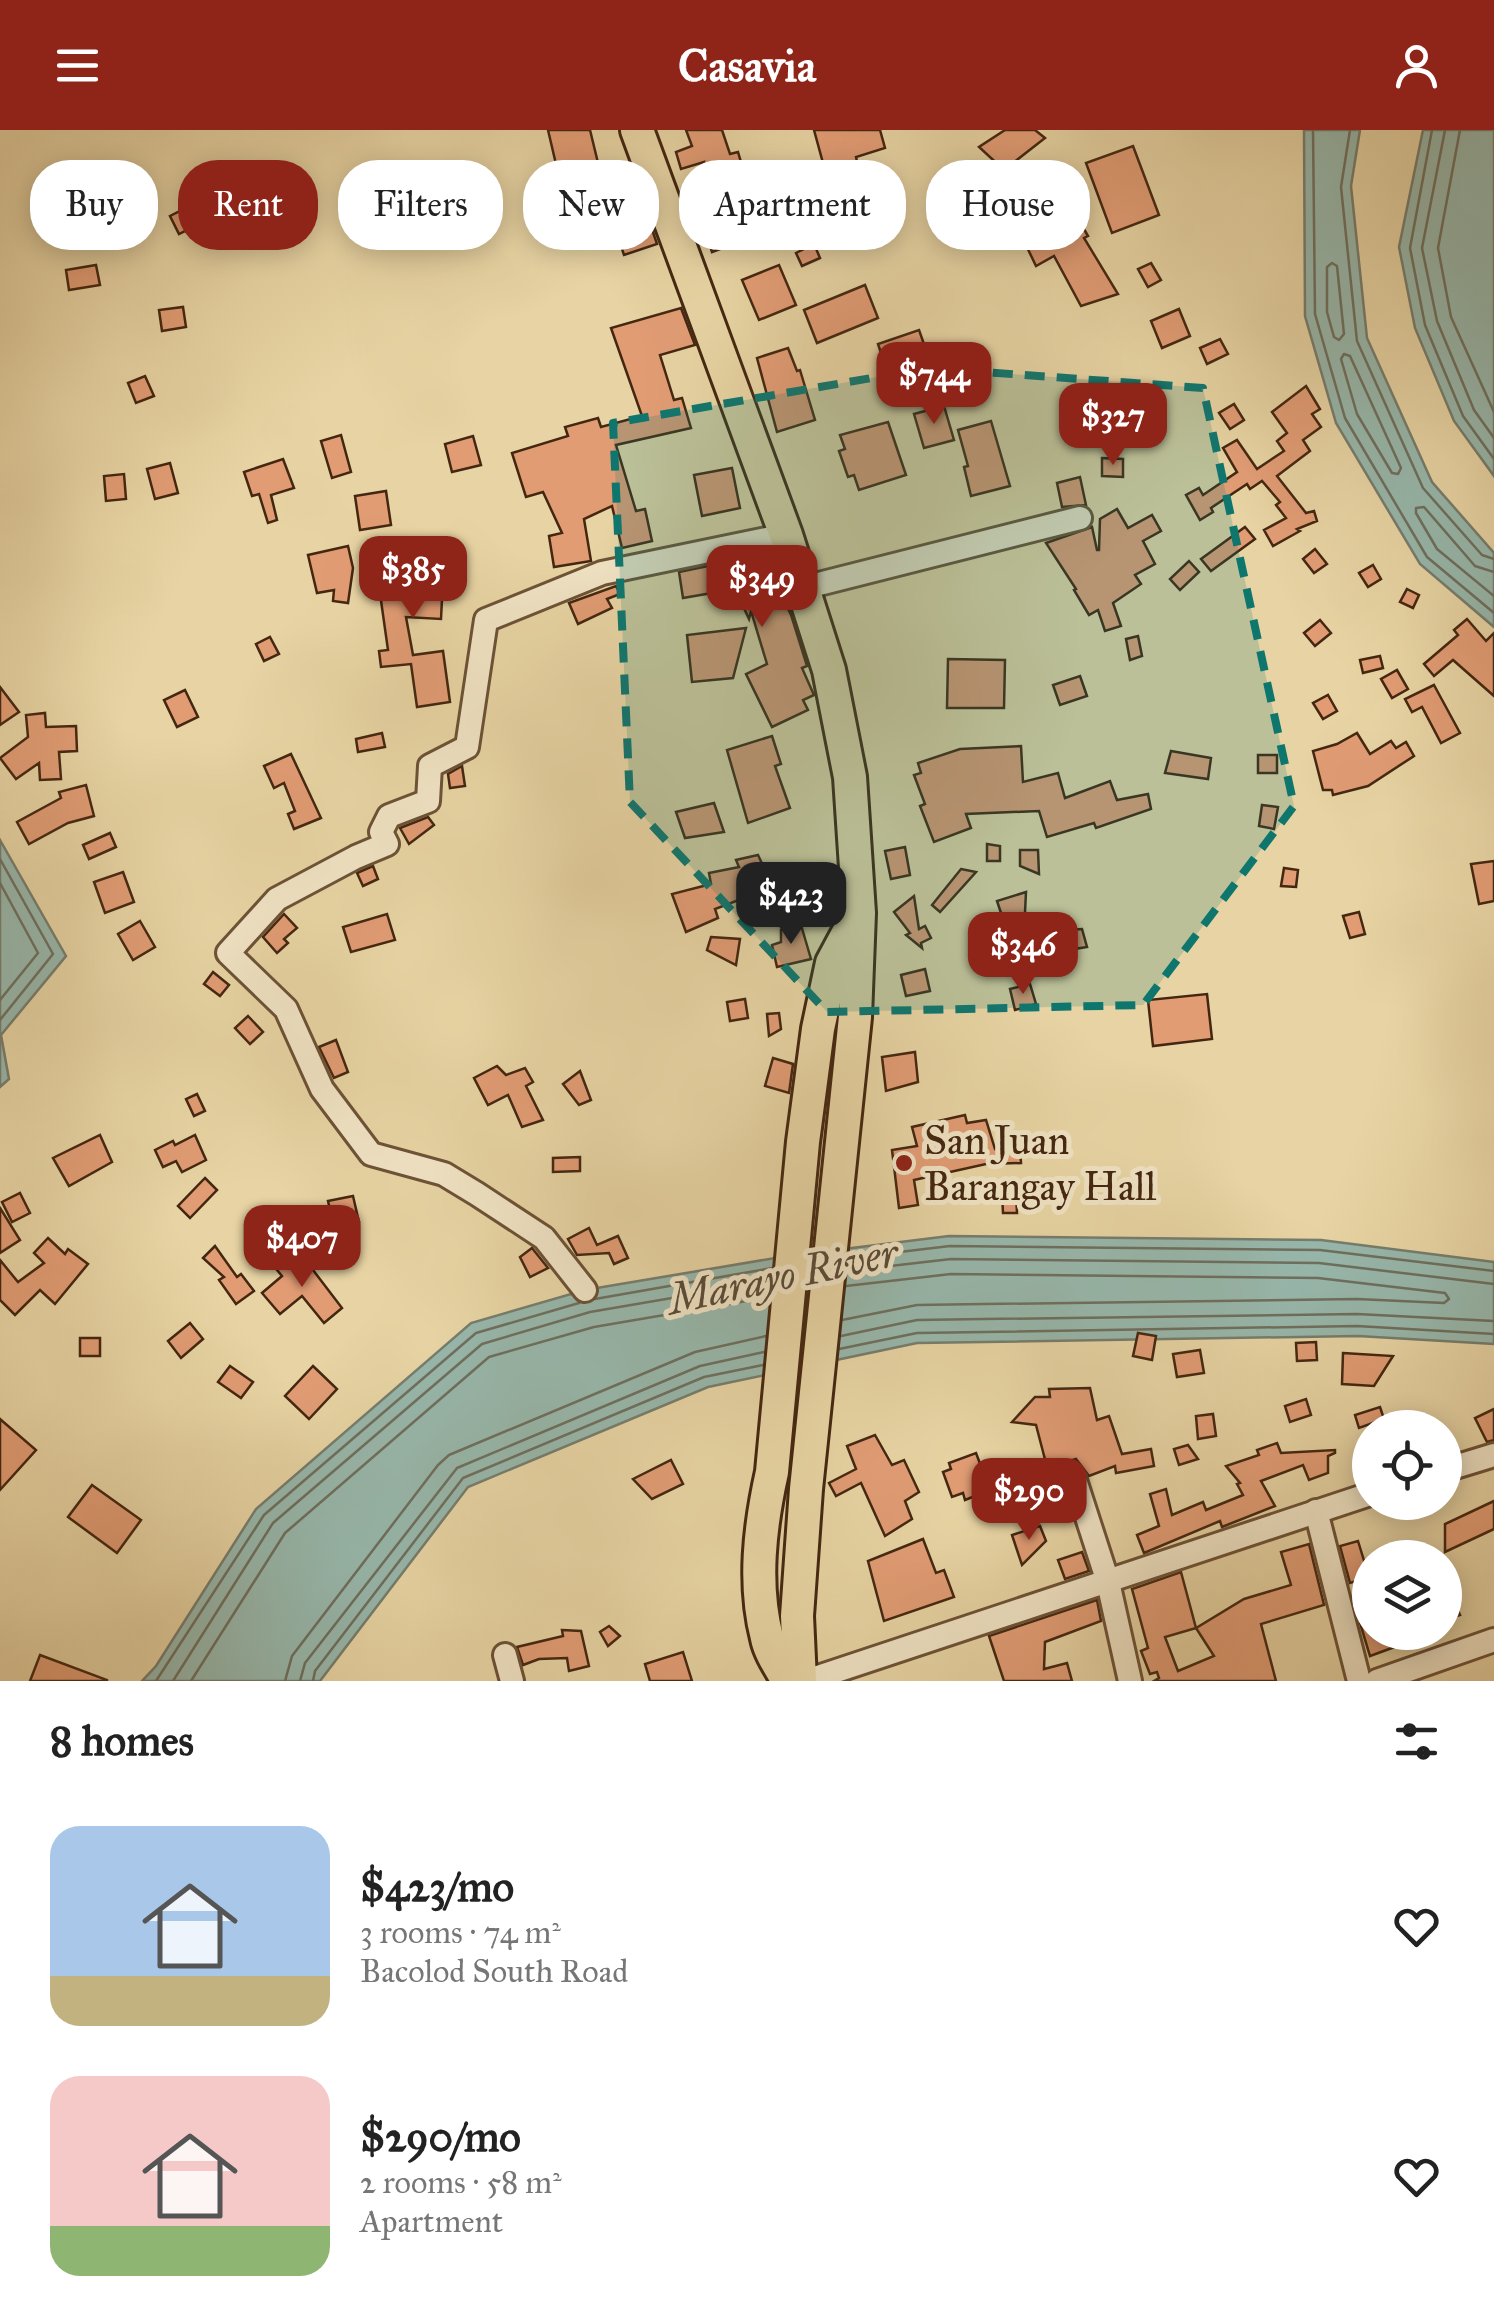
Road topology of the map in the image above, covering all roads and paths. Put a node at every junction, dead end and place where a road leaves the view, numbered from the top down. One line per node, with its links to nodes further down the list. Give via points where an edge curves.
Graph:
1 (637, 130): 3 (highway)
2 (1080, 518): 4 (street)
3 (786, 535): 4 (highway); 6 (street, via 602,573 486,620 467,747 430,766 428,801 389,816 380,832 387,844 277,899 228,953 286,1008 322,1089 370,1154 444,1174 477,1194 544,1238)
4 (803, 588): 5 (highway, via 842,722)
5 (858, 913): 16 (highway, via 832,962 818,1030 772,1472 762,1513 758,1589 767,1642); 17 (highway, via 855,1017 806,1490 797,1616)
6 (585, 1290)
7 (1494, 1455): 8 (street)
8 (1462, 1465)
9 (1075, 1480): 12 (street)
10 (1352, 1500): 11 (street)
11 (1316, 1511): 12 (street); 19 (street)
12 (1108, 1582): 17 (street); 18 (street)
13 (1494, 1640): 20 (street)
14 (505, 1655): 15 (street)
15 (512, 1681)
16 (788, 1681)
17 (803, 1681)
18 (1130, 1681)
19 (1359, 1681)
20 (1376, 1681)

